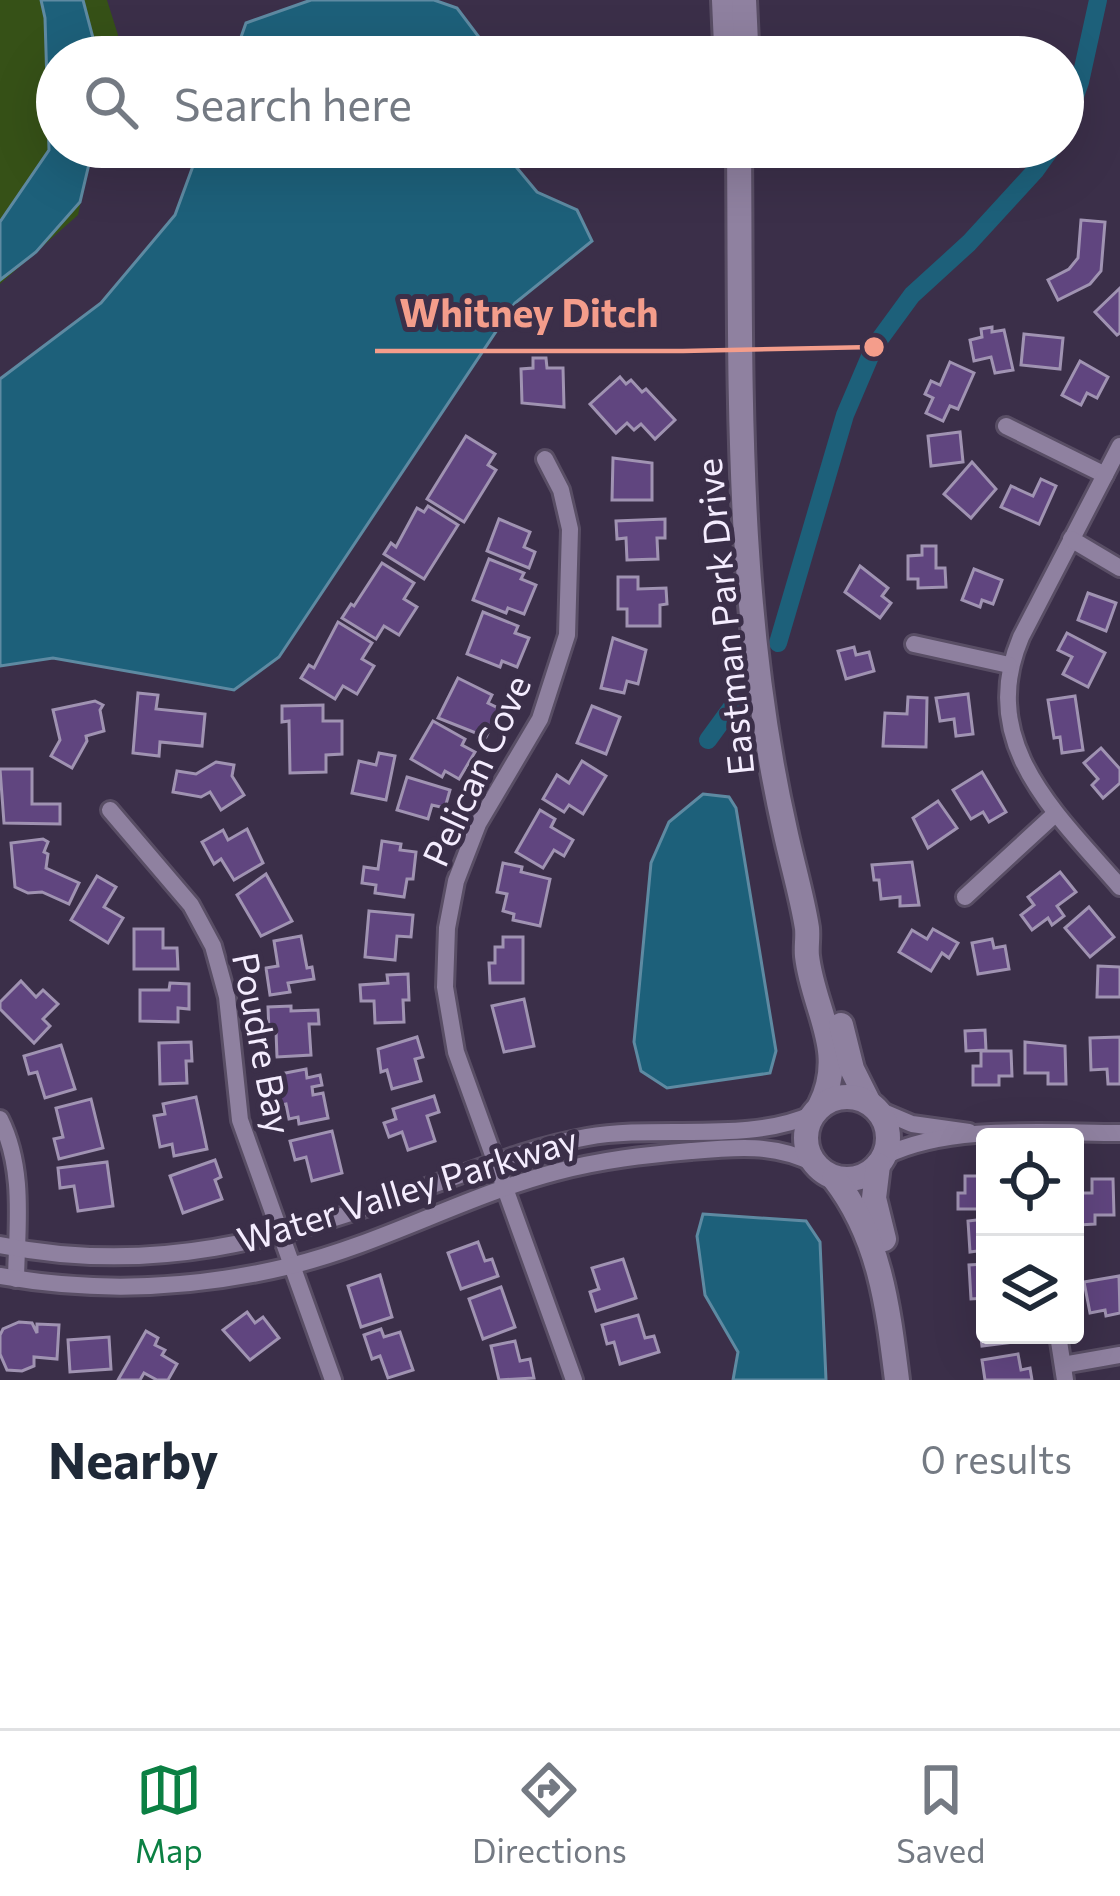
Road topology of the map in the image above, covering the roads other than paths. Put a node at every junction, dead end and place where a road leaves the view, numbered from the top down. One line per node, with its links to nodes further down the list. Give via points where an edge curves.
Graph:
1 (724, 0): 3 (street)
2 (744, 0): 4 (street)
3 (726, 36)
4 (746, 36)
5 (739, 168): 18 (street, Eastman Park Drive, via 746,569 765,723)
6 (1006, 426): 9 (street)
7 (1120, 446): 9 (street)
8 (545, 459): 26 (street, Pelican Cove, via 570,529 567,635 539,719 470,843 447,928 447,1010)
9 (1105, 475): 10 (street)
10 (1071, 539): 11 (street); 13 (street)
11 (1120, 568)
12 (914, 644): 13 (street)
13 (1009, 665): 15 (street, via 1013,740)
14 (110, 811): 29 (street, Poudre Bay, via 191,905 213,946 240,1120)
15 (1055, 814): 16 (street); 17 (street)
16 (1120, 887)
17 (964, 897)
18 (808, 933): 19 (street, Eastman Park Drive, via 852,1069); 20 (street, Eastman Park Drive, via 832,1045)
19 (873, 1106): 20 (street, via 843,1096); 23 (street, via 912,1124); 25 (street, via 889,1132)
20 (817, 1110): 26 (street, Water Valley Parkway, via 758,1128 609,1133); 27 (street, via 806,1144)
21 (0, 1119): 30 (street, via 16,1168)
22 (1120, 1133): 24 (street)
23 (976, 1134): 25 (street, via 914,1144)
24 (1084, 1134)
25 (881, 1161): 27 (street, via 859,1178); 33 (street, via 874,1198 892,1268)
26 (496, 1162): 28 (street, Pelican Cove); 29 (street, Water Valley Parkway)
27 (825, 1171): 28 (street, Water Valley Parkway, via 780,1150 724,1148 588,1164); 33 (street, via 865,1225)
28 (506, 1188): 31 (street, Water Valley Parkway); 37 (street, Pelican Cove)
29 (280, 1236): 30 (street, Water Valley Parkway, via 155,1255); 31 (street, Poudre Bay)
30 (8, 1247): 32 (street, Water Valley Parkway)
31 (292, 1266): 32 (street, Water Valley Parkway, via 140,1287); 36 (street, Poudre Bay)
32 (8, 1278)
33 (887, 1299): 38 (street)
34 (1120, 1355): 35 (street)
35 (1064, 1372)
36 (333, 1380)
37 (574, 1380)
38 (897, 1380)

